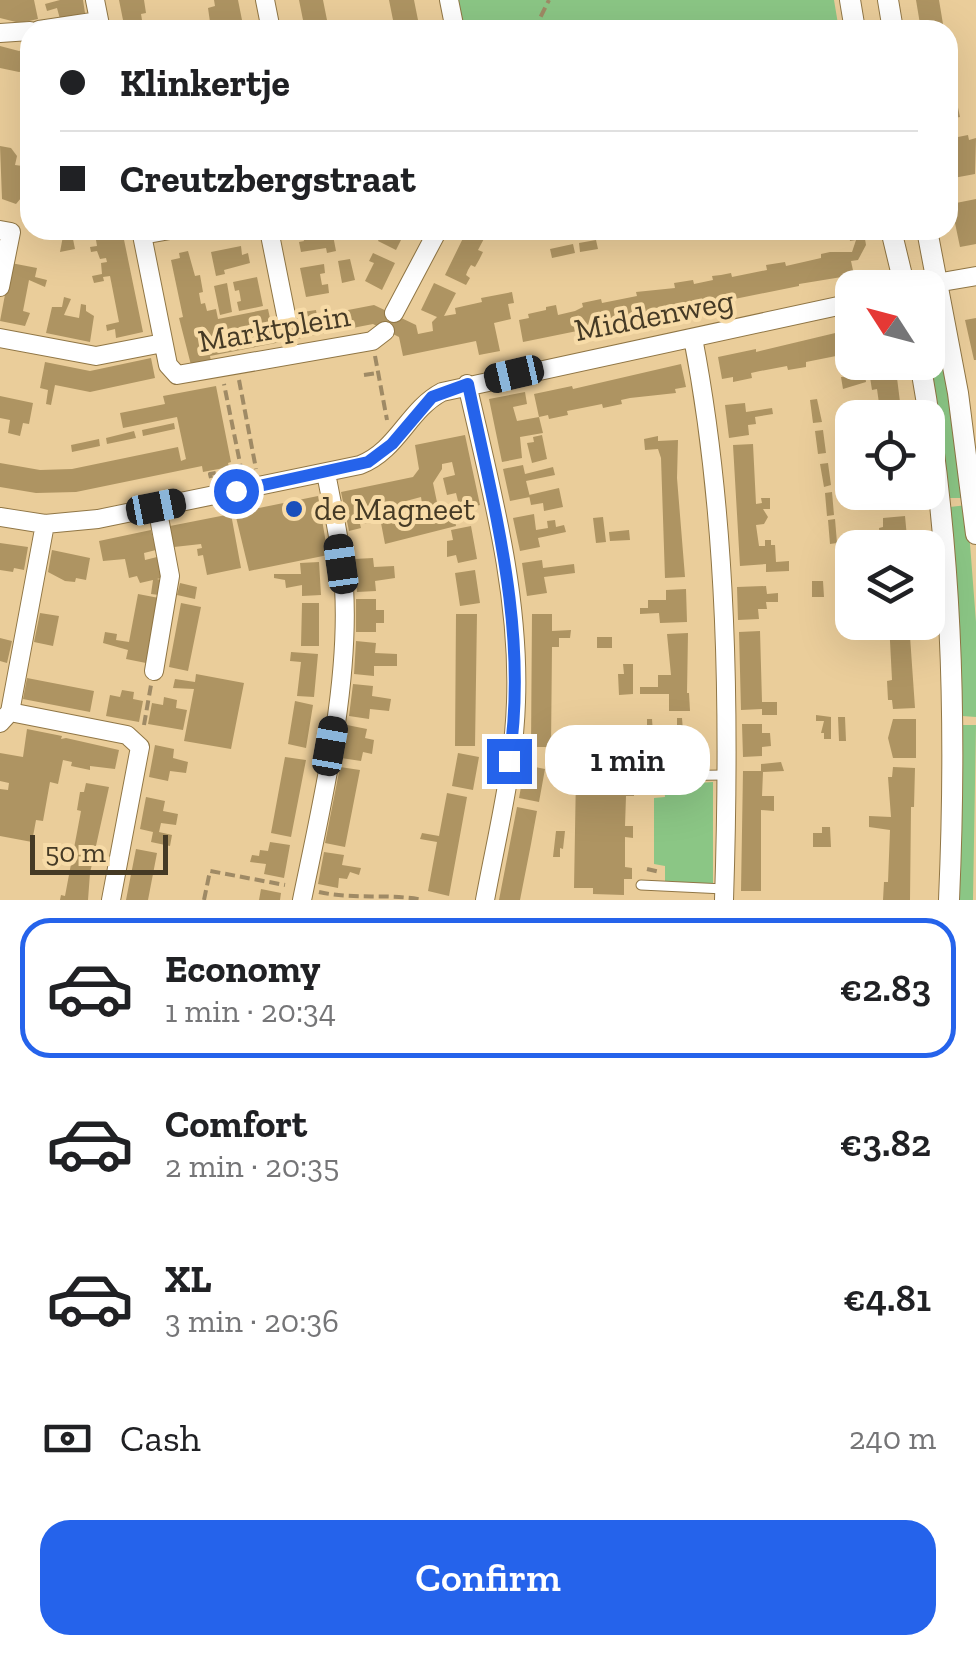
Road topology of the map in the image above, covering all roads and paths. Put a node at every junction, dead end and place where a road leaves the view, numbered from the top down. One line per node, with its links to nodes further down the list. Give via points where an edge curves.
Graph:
1 (0, 230): 11 (street, via 11,232)
2 (143, 240): 18 (street)
3 (272, 240): 14 (street)
4 (433, 240): 13 (street)
5 (893, 240): 7 (street)
6 (927, 240): 8 (street)
7 (901, 270)
8 (928, 270)
9 (976, 276): 10 (street)
10 (945, 282)
11 (0, 287)
12 (835, 307): 17 (street, Middenweg)
13 (394, 313)
14 (286, 320)
15 (378, 336): 18 (street, Marktplein, via 181,376 170,369); 20 (path, Marktplein)
16 (0, 338): 18 (street, via 96,356)
17 (693, 338): 24 (street, Middenweg); 40 (street, via 714,475)
18 (163, 344)
19 (945, 347): 35 (street, via 958,393)
20 (378, 373): 21 (path); 28 (path, Marktplein)
21 (364, 376)
22 (224, 380): 27 (path)
23 (923, 380): 49 (street, via 942,505 951,630)
24 (468, 384): 28 (street, Middenweg, via 432,397); 48 (street, via 500,527 516,656 516,706)
25 (243, 399): 26 (path)
26 (250, 436): 27 (path); 29 (path)
27 (235, 439): 31 (path, via 241,468 210,474)
28 (392, 444): 30 (street, via 368,462)
29 (254, 460)
30 (326, 473): 31 (street); 43 (street, via 344,587 344,643)
31 (214, 495): 32 (street)
32 (156, 507): 34 (street); 36 (street, via 170,576)
33 (0, 517): 34 (street)
34 (46, 524): 37 (street)
35 (976, 534)
36 (154, 671): 39 (path)
37 (9, 676): 38 (street)
38 (5, 718): 39 (street)
39 (137, 743): 45 (street)
40 (725, 775): 41 (lane); 44 (street)
41 (646, 776)
42 (641, 885): 44 (lane)
43 (303, 894): 46 (path, via 210,871); 47 (path)
44 (724, 894)
45 (111, 900)
46 (204, 900)
47 (423, 900)
48 (486, 900)
49 (949, 900)

